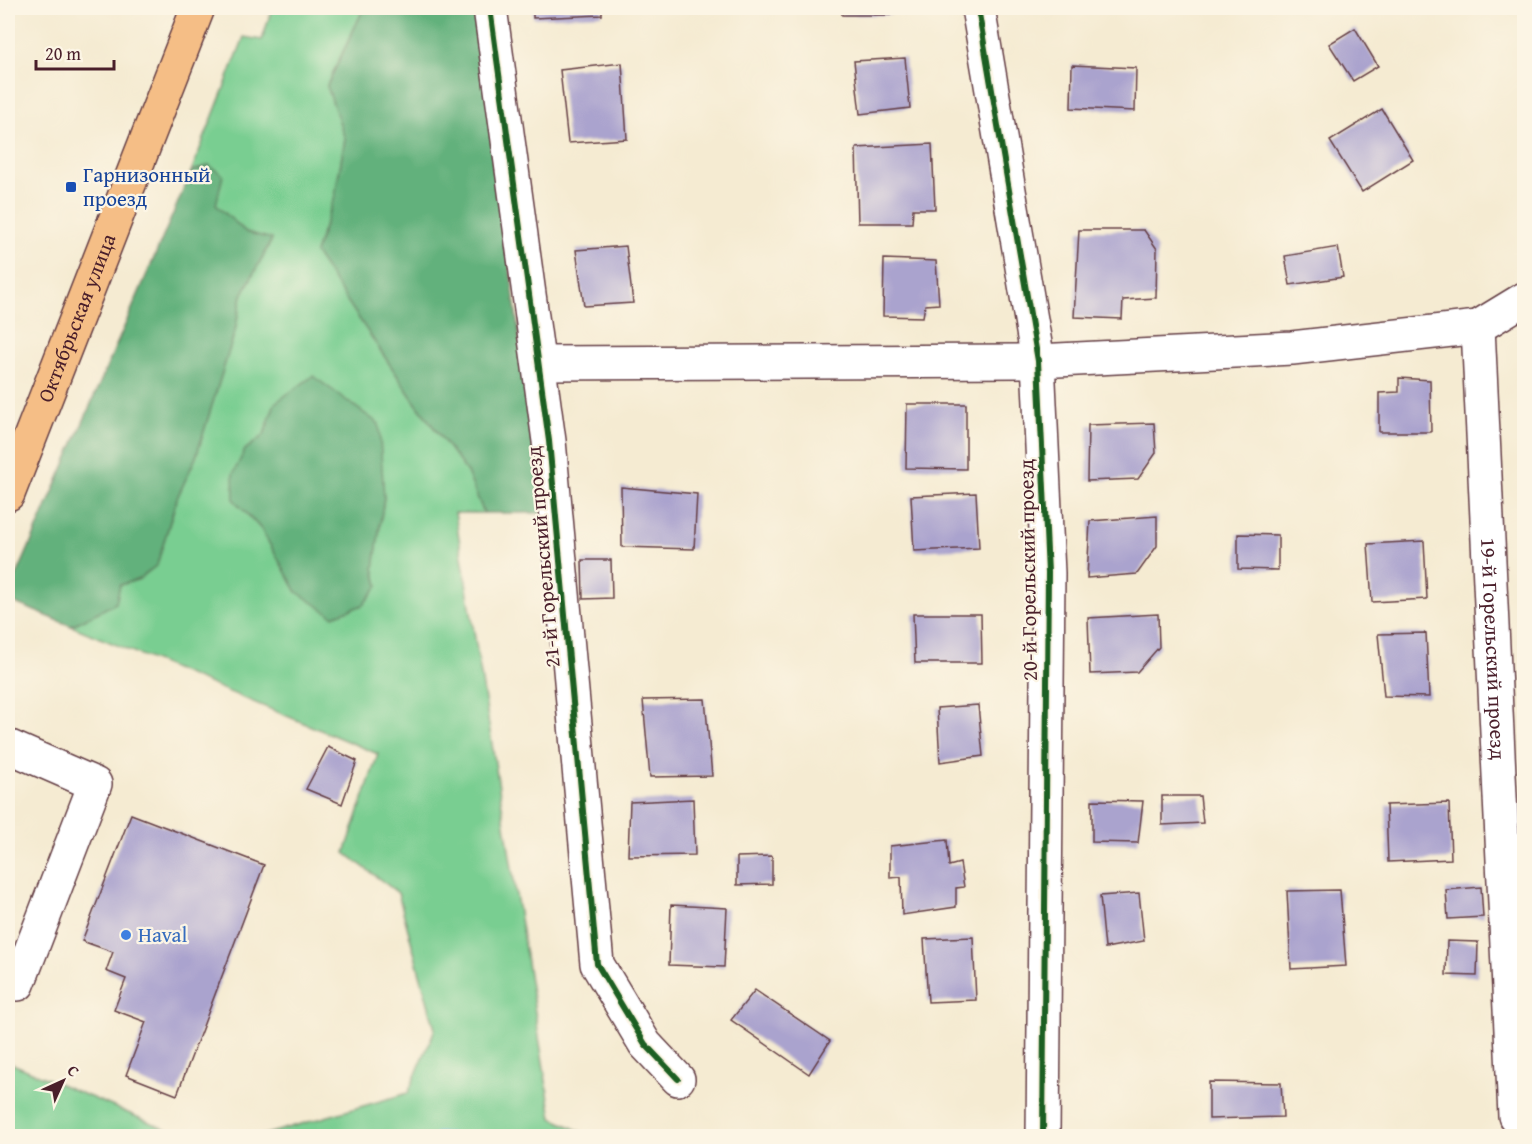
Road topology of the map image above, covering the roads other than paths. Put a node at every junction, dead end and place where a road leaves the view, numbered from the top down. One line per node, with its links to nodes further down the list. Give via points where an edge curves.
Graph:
1 (198, 8): 8 (main road, Октябрьская улица)
2 (490, 8): 7 (street, 21-й Горельский проезд)
3 (978, 8): 6 (street, 20-й Горельский проезд)
4 (1524, 299): 5 (street)
5 (1478, 327): 6 (street, via 1292,348); 12 (street, 19-й Горельский проезд)
6 (1038, 361): 7 (street); 13 (street, 20-й Горельский проезд, via 1048,573)
7 (540, 363): 11 (street, 21-й Горельский проезд, via 597,964 645,1044)
8 (8, 494)
9 (8, 746): 10 (street, via 95,784 18,984)
10 (8, 979)
11 (678, 1079)
12 (1515, 1116)
13 (1043, 1137)

